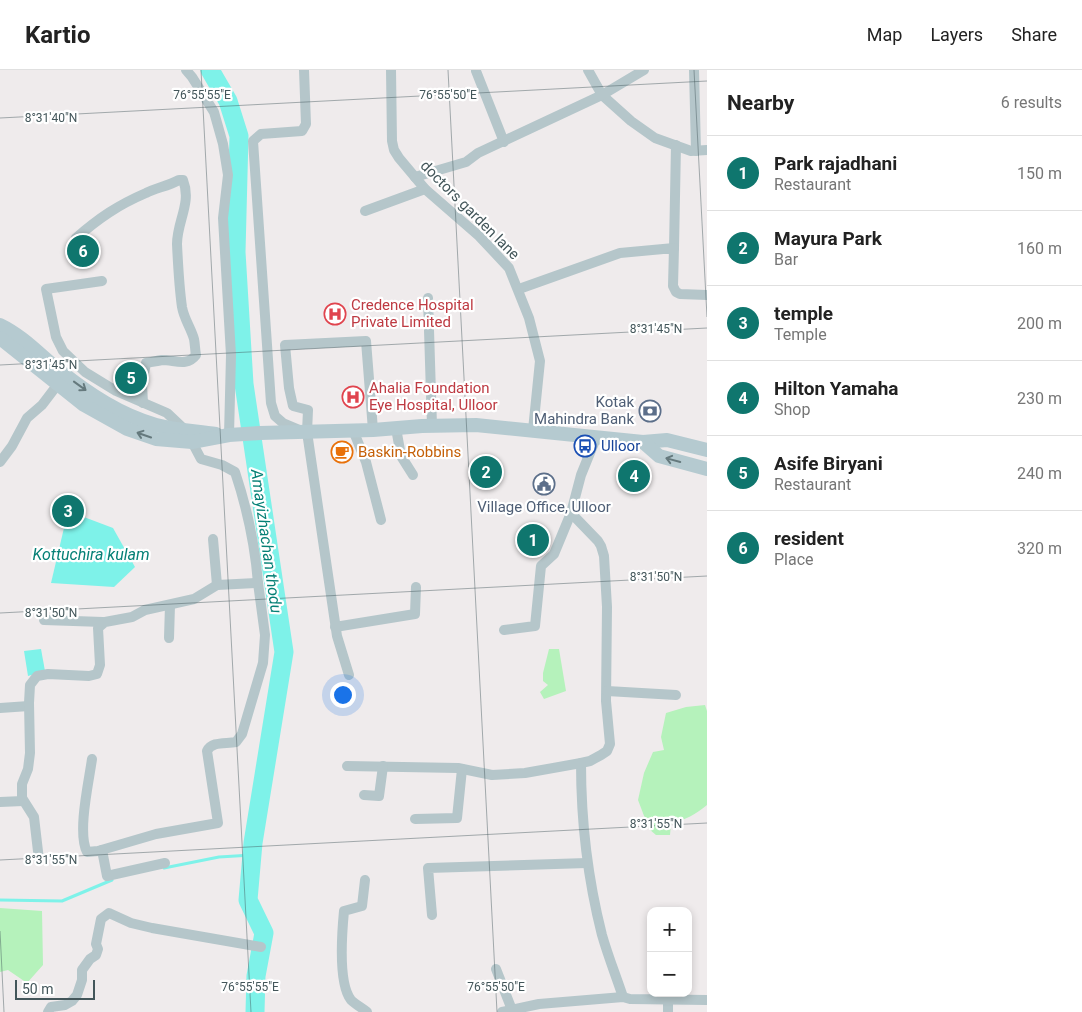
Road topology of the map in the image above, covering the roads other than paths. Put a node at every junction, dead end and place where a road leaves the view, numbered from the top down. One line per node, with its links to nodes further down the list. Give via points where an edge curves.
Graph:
1 (186, 70): 31 (street, via 214,112 228,175 223,218)
2 (304, 70): 30 (street, via 306,124 302,131 261,134 253,141 271,403 275,416 283,423)
3 (390, 70): 12 (street, doctors garden lane, via 394,150)
4 (588, 70): 8 (street)
5 (644, 70): 8 (street)
6 (694, 70): 11 (street)
7 (476, 71): 9 (street)
8 (602, 95): 9 (street); 10 (street, via 655,138)
9 (504, 142): 12 (street, via 466,162)
10 (676, 145): 11 (street, via 691,151); 16 (street)
11 (702, 150)
12 (415, 177): 13 (street, doctors garden lane)
13 (426, 189): 14 (street); 18 (street, doctors garden lane, via 510,268)
14 (365, 211)
15 (76, 238): 24 (street, via 118,206 183,180 186,200 178,227 178,266 182,307 194,338 196,355 184,363 162,360 146,363)
16 (674, 248): 18 (street, via 620,252); 19 (street, via 673,286 676,292)
17 (102, 281): 24 (street, via 46,289 56,337 63,350 85,372)
18 (519, 288): 29 (street, doctors garden lane, via 540,361)
19 (707, 295)
20 (428, 298): 25 (street)
21 (0, 325): 32 (main road, one-way to 32, via 12,331 59,371 120,412)
22 (0, 338): 23 (main road)
23 (58, 384): 32 (main road, one-way to 23, via 156,439 127,429 84,405); 36 (street, via 28,418)
24 (142, 403): 32 (street, via 167,413)
25 (432, 426): 26 (main road); 29 (main road)
26 (396, 428): 28 (main road); 38 (street, via 401,456)
27 (354, 430): 28 (main road); 30 (main road); 40 (street, via 366,462)
28 (373, 430): 30 (street, via 366,341 285,346 293,406 308,410)
29 (533, 430): 33 (main road)
30 (307, 432): 31 (main road); 48 (street)
31 (232, 435): 32 (main road)
32 (188, 436): 42 (street, via 201,459 235,472 245,500 256,554)
33 (596, 438): 34 (main road); 39 (street, via 581,474)
34 (643, 442): 35 (main road, via 667,440); 37 (main road, one-way to 34, via 659,456)
35 (707, 450)
36 (0, 462)
37 (707, 469)
38 (413, 475)
39 (571, 513): 49 (street, via 554,554 541,566 536,626); 52 (street, via 598,541 604,556)
40 (380, 520)
41 (213, 539): 43 (street)
42 (258, 583): 43 (street); 65 (street, via 265,635 263,663 245,725 236,742 214,744 208,752 218,823 156,834)
43 (217, 585): 45 (street, via 194,598)
44 (416, 587): 48 (street, via 415,614)
45 (170, 605): 47 (street); 50 (street)
46 (44, 620): 47 (street)
47 (103, 622): 54 (street, via 98,630 100,665 97,674 37,676 30,685)
48 (335, 627): 51 (street)
49 (504, 630)
50 (169, 638)
51 (349, 675)
52 (607, 691): 53 (street); 57 (street, via 610,744 601,755)
53 (676, 695)
54 (29, 706): 55 (street); 62 (street, via 30,753 22,784)
55 (0, 708)
56 (92, 759): 65 (street, via 86,792 84,843 87,852)
57 (581, 763): 60 (street, via 492,775); 67 (street, via 580,788)
58 (346, 766): 59 (street)
59 (383, 766): 60 (street); 61 (street, via 379,796)
60 (462, 769): 64 (street, via 457,818)
61 (364, 795)
62 (23, 800): 63 (street); 66 (street, via 34,817)
63 (0, 802)
64 (415, 819)
65 (102, 850): 68 (street, via 107,876)
66 (39, 860)
67 (587, 862): 70 (street, via 428,868); 73 (street, via 602,935)
68 (165, 863)
69 (365, 880): 78 (street, via 362,906 344,911 341,944 344,979 351,999)
70 (432, 915)
71 (261, 947): 77 (street, via 152,928 109,913 101,919 98,949 82,970 77,995 65,1005 51,1007)
72 (496, 969): 76 (street)
73 (623, 997): 75 (street); 76 (street, via 539,1004)
74 (707, 1000): 75 (street)
75 (668, 1001): 79 (street)
76 (507, 1011)
77 (48, 1012)
78 (366, 1012)
79 (668, 1012)

